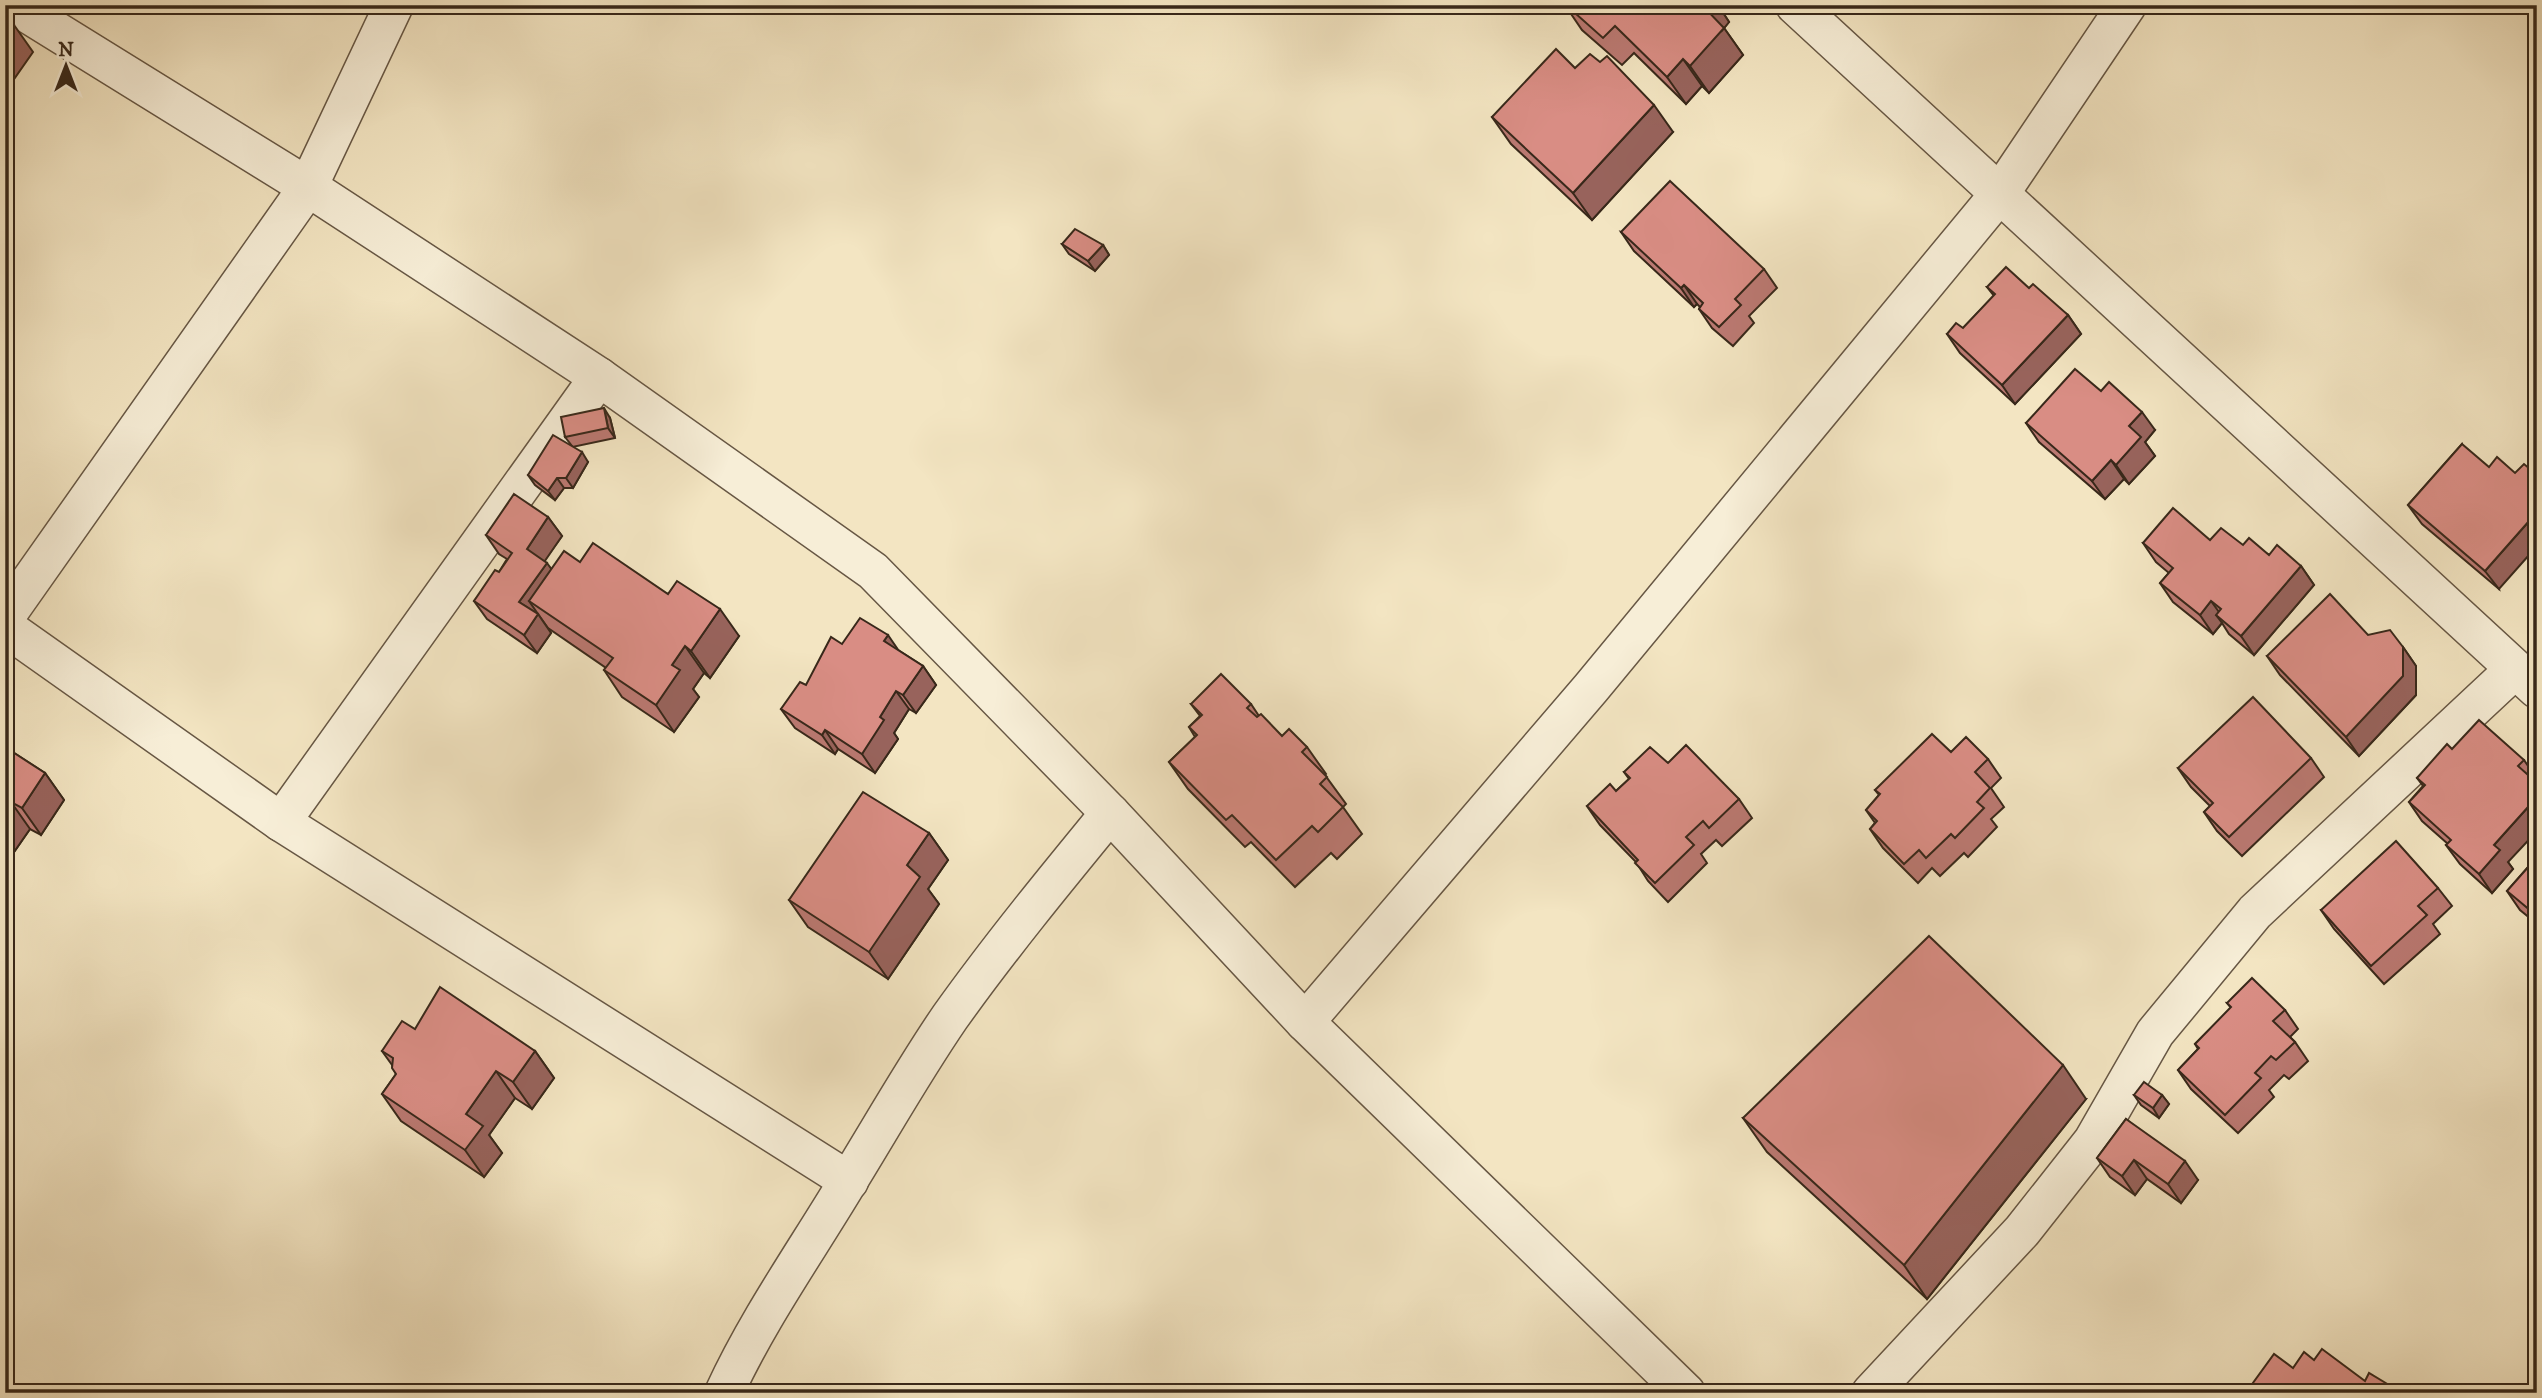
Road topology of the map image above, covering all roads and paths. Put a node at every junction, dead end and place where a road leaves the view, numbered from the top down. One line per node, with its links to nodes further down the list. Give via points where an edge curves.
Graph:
1 (14, 5): 5 (street)
2 (394, 5): 5 (street)
3 (1795, 5): 6 (street)
4 (2127, 5): 6 (street)
5 (309, 187): 7 (street); 8 (street)
6 (2001, 192): 10 (street); 13 (street, via 1591,688)
7 (599, 377): 11 (street, via 873,571); 12 (street)
8 (5, 617)
9 (5, 627): 12 (street)
10 (2525, 679): 17 (street, via 2255,912 2155,1033 2093,1141 2022,1231)
11 (1110, 813): 13 (street); 14 (street, via 950,1018)
12 (281, 822): 14 (street)
13 (1305, 1022): 16 (street)
14 (849, 1181): 15 (street, via 747,1343)
15 (724, 1393)
16 (1686, 1393)
17 (1871, 1393)

